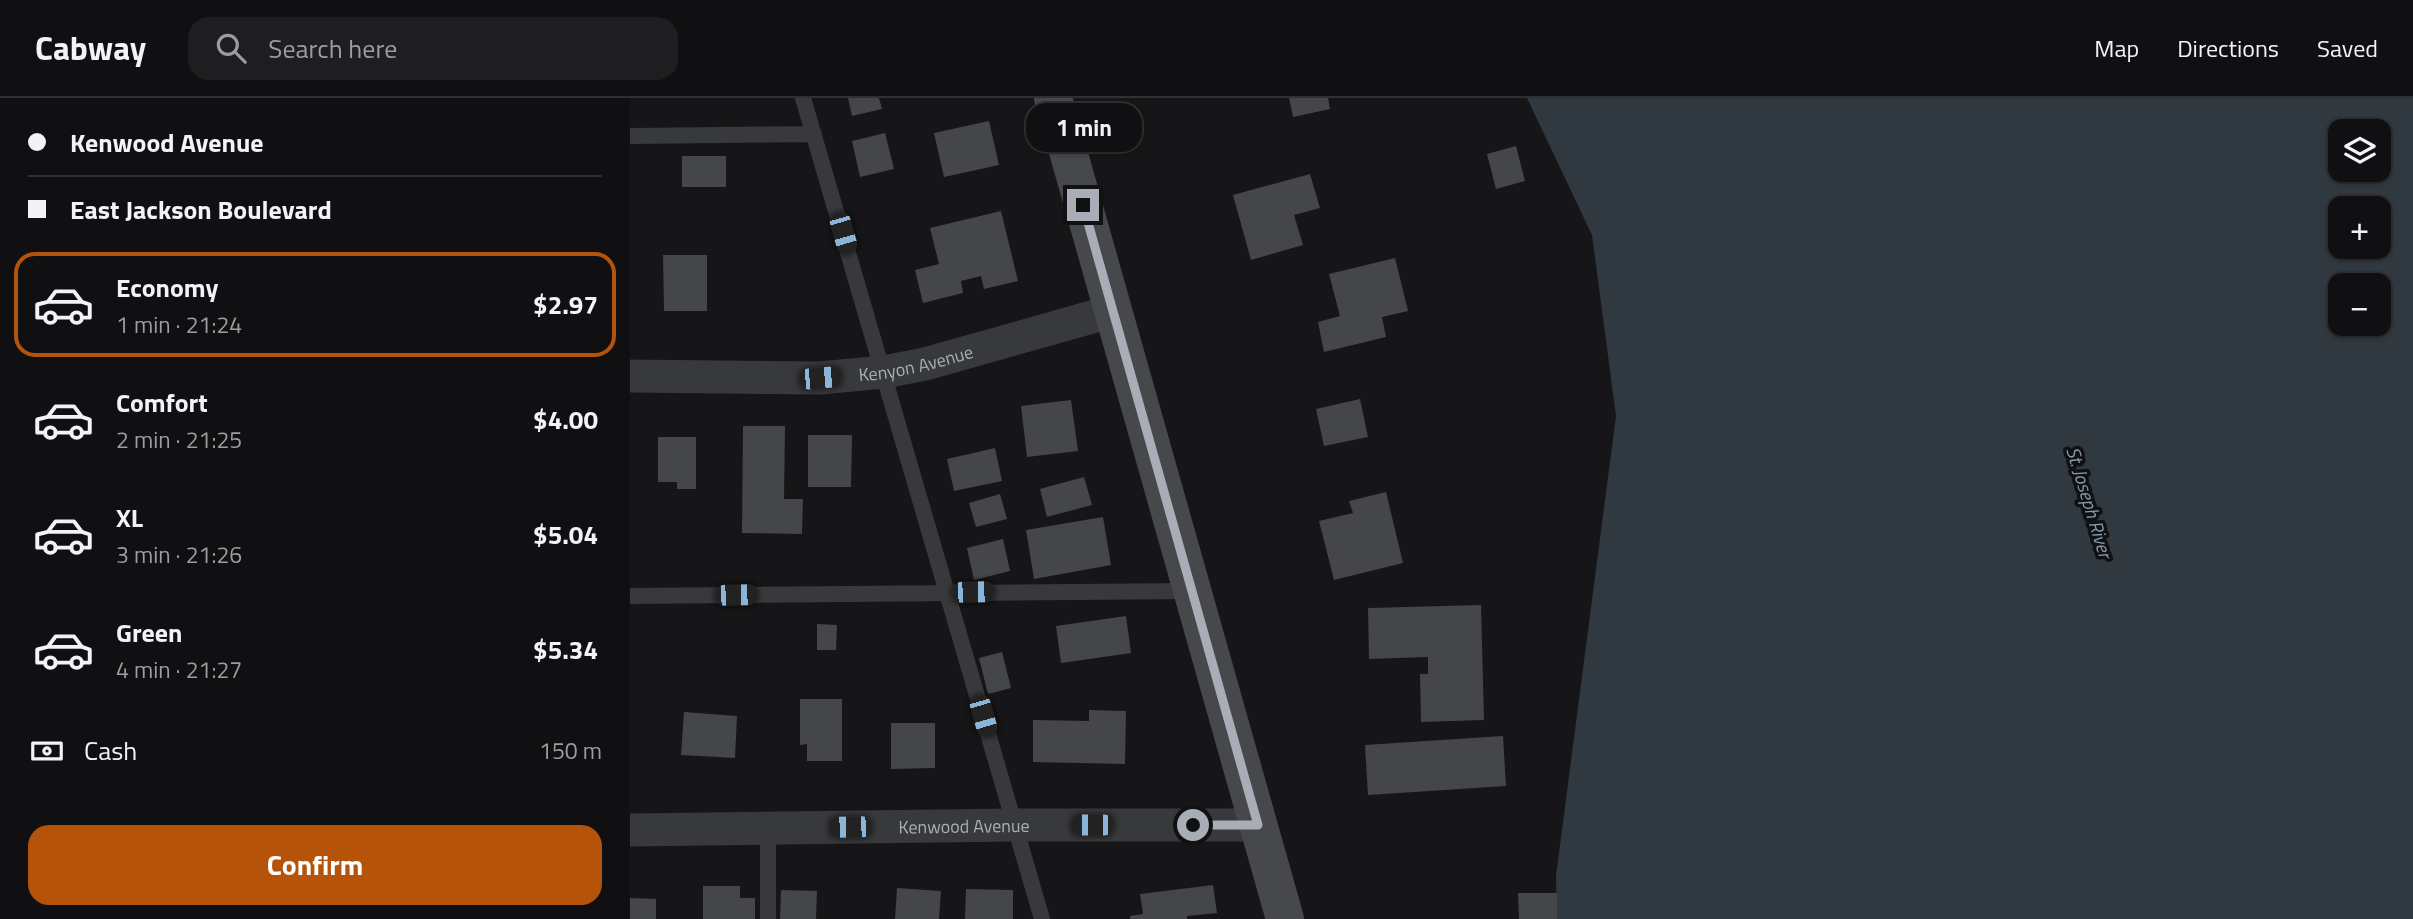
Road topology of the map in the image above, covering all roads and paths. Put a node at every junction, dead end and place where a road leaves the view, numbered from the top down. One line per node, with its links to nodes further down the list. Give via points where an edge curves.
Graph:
1 (803, 98): 3 (lane)
2 (1053, 98): 5 (main road)
3 (814, 134): 4 (lane); 6 (lane)
4 (630, 136)
5 (1114, 311): 6 (street, Kenyon Avenue); 8 (main road)
6 (884, 372): 7 (street, Kenyon Avenue, via 820,378); 9 (lane)
7 (630, 376)
8 (1191, 591): 9 (lane); 12 (main road)
9 (947, 593): 10 (lane); 11 (lane)
10 (630, 596)
11 (1016, 825): 12 (street, Kenwood Avenue); 13 (street, Kenwood Avenue); 16 (lane)
12 (1258, 825): 17 (main road)
13 (768, 828): 14 (street, Kenwood Avenue); 15 (lane)
14 (630, 830)
15 (768, 919)
16 (1042, 919)
17 (1285, 919)

